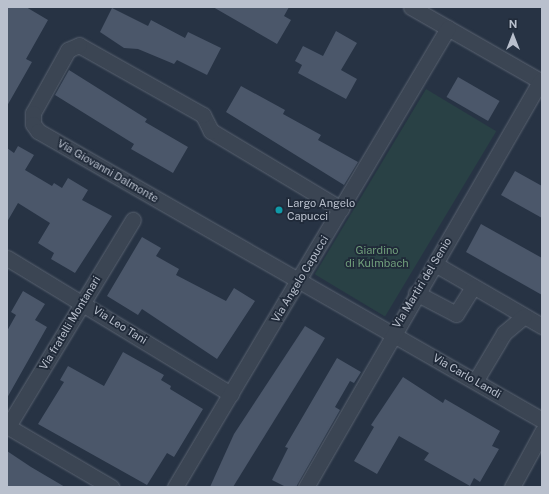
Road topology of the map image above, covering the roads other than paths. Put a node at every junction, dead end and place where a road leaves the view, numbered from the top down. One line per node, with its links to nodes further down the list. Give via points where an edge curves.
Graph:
1 (411, 7): 2 (street)
2 (448, 28): 3 (street); 4 (street, Via Angelo Capucci)
3 (541, 82): 7 (street, Via Martiri del Senio)
4 (341, 209): 8 (street, Via Angelo Capucci); 8 (street, Via Giovanni Dalmonte, via 211,131 203,115 74,45 68,50 32,118 38,131)
5 (133, 220): 11 (street, Via fratelli Montanari)
6 (7, 258): 11 (street, Via Leo Tani)
7 (435, 264): 9 (street); 10 (street, Via Martiri del Senio)
8 (301, 280): 14 (street, Via Giovanni Dalmonte); 16 (street, Via Angelo Capucci)
9 (473, 287): 10 (street, via 456,314); 12 (street)
10 (416, 293): 14 (street, Via Martiri del Senio)
11 (82, 302): 16 (street, Via Leo Tani); 18 (street, Via fratelli Montanari)
12 (524, 316): 13 (street); 15 (street, via 504,333)
13 (542, 326)
14 (392, 334): 15 (street, Via Carlo Landi); 22 (street, Via Martiri del Senio)
15 (476, 380): 17 (street, Via Carlo Landi)
16 (231, 394): 21 (street, Via Angelo Capucci)
17 (542, 420)
18 (8, 426): 20 (street)
19 (542, 432): 23 (street)
20 (111, 487)
21 (175, 487)
22 (306, 487)
23 (512, 487)

